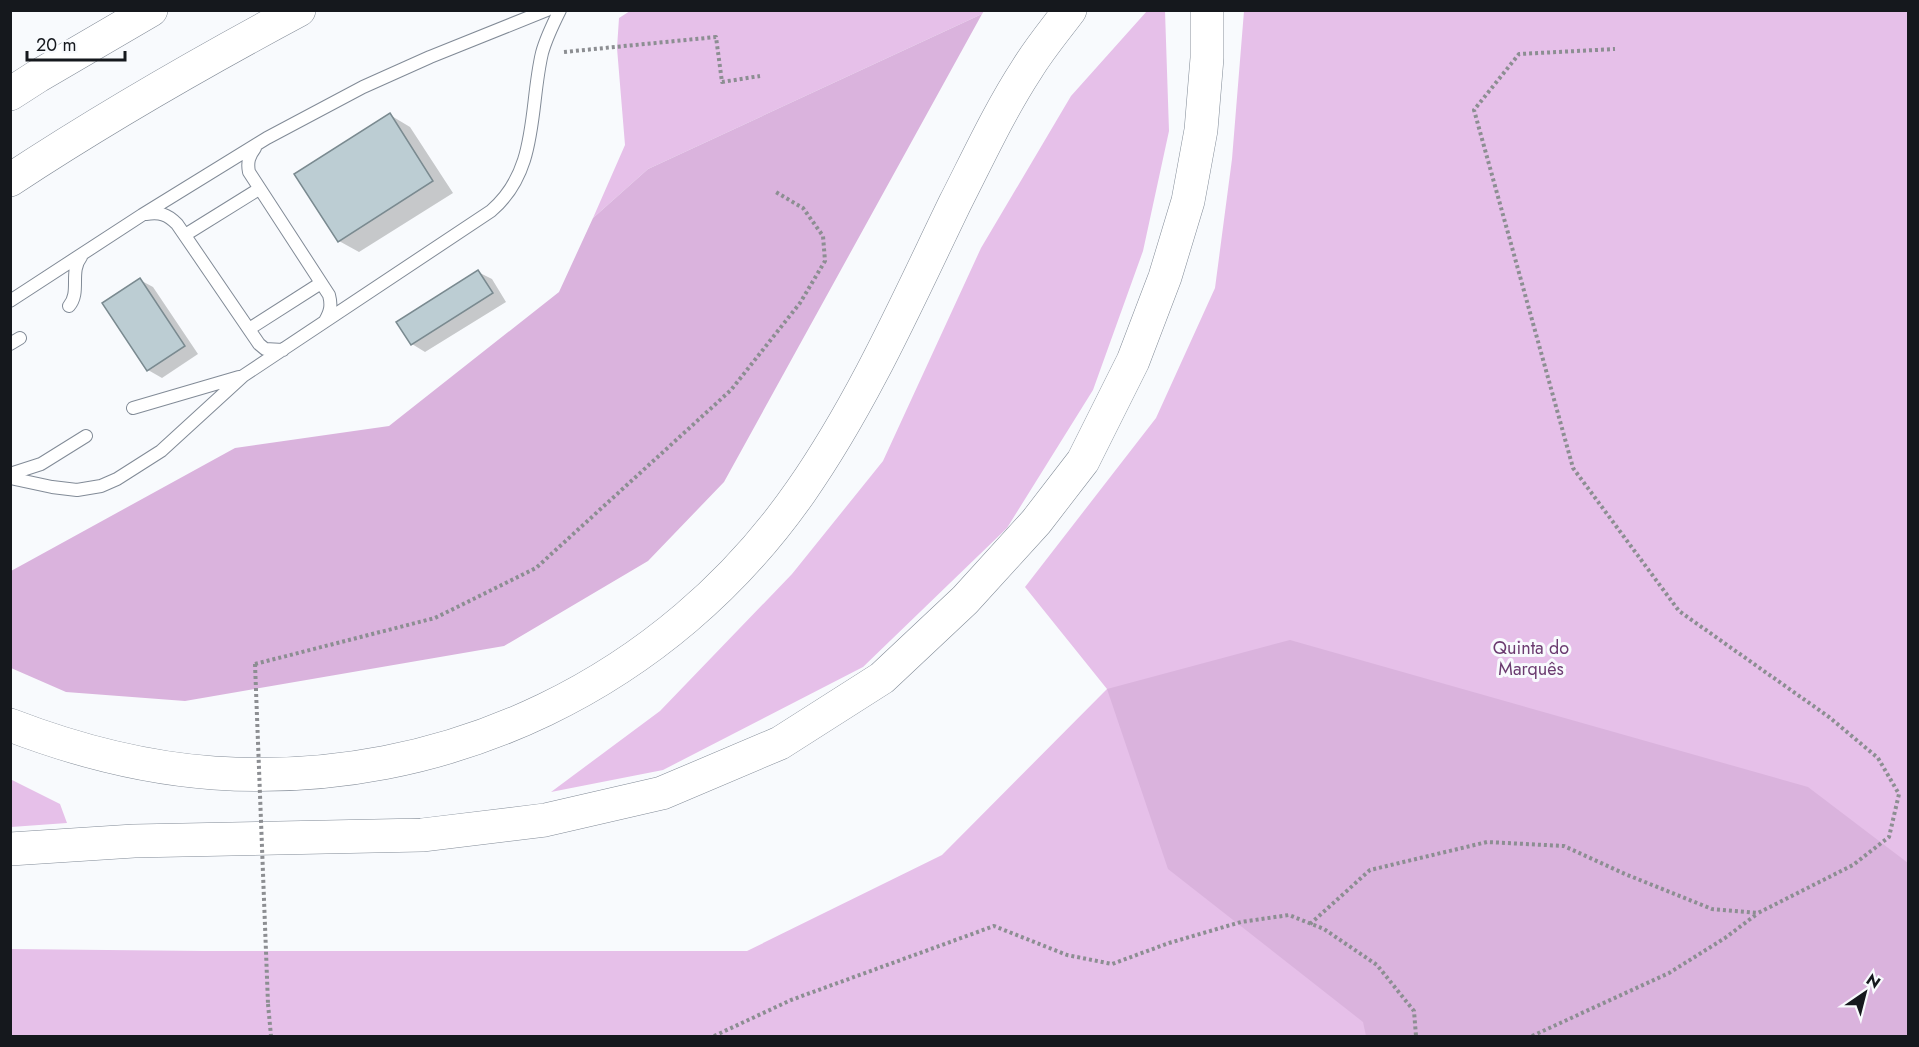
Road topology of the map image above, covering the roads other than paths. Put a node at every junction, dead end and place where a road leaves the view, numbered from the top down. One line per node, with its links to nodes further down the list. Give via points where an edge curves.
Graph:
1 (152, 10): 7 (highway)
2 (298, 10): 10 (highway, via 184,72)
3 (547, 10): 9 (lane, via 392,74)
4 (560, 10): 18 (lane, via 542,53 528,149 521,170 501,202)
5 (1070, 10): 25 (highway, via 1028,67 994,125 871,373 801,491 758,546 713,594 659,640 605,677 545,711 479,738 407,759 352,769 284,774 213,773 144,764 76,748)
6 (1207, 10): 26 (highway, via 1201,130 1188,201 1165,277 1132,361 1083,461 1036,522 965,600 882,678 780,743 672,789 545,820 422,834 134,841)
7 (24, 80): 8 (highway)
8 (10, 94)
9 (258, 144): 11 (lane, via 247,164); 12 (lane)
10 (10, 180)
11 (259, 189): 13 (lane); 15 (lane)
12 (142, 215): 13 (lane, via 157,212 169,216); 14 (lane)
13 (185, 235): 19 (lane)
14 (84, 252): 16 (lane); 17 (lane, via 75,265 74,296)
15 (321, 283): 18 (lane, via 332,303); 19 (lane)
16 (10, 301)
17 (69, 306)
18 (324, 322): 20 (lane)
19 (249, 329): 20 (lane, via 265,349)
20 (283, 350): 21 (lane)
21 (243, 376): 22 (lane); 24 (lane, via 161,451 101,486 78,490)
22 (133, 408)
23 (86, 436): 24 (lane, via 41,464)
24 (10, 476)
25 (10, 724)
26 (10, 849)

